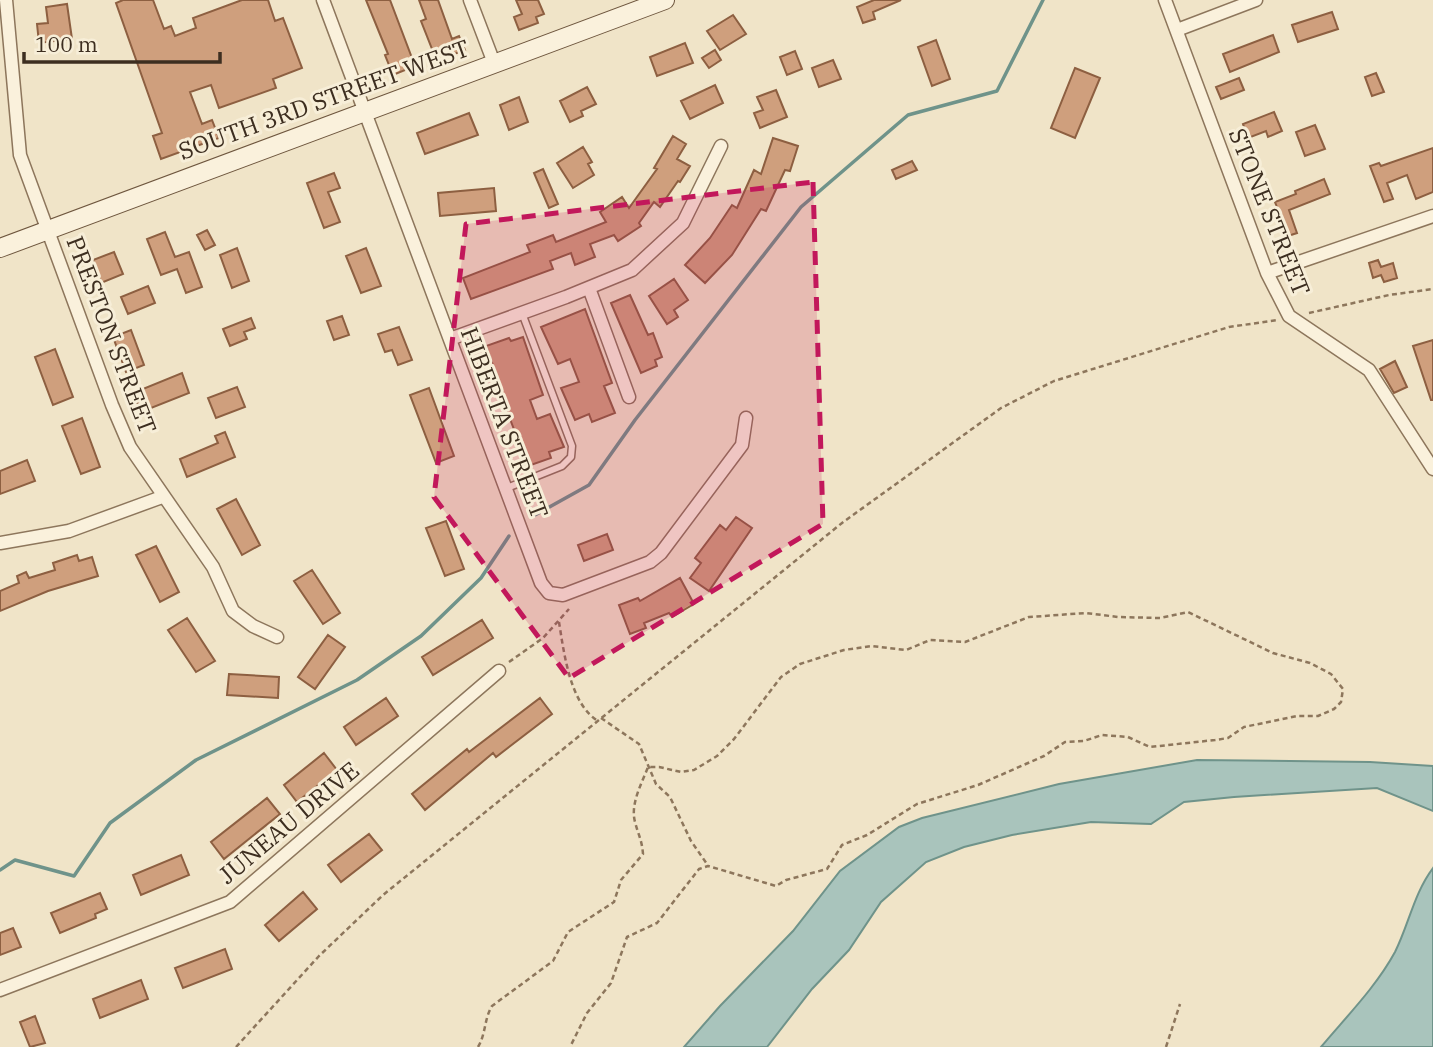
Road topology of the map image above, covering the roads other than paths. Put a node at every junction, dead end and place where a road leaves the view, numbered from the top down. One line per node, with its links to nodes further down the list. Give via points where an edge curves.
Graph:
1 (6, 0): 12 (street, PRESTON STREET, via 20,155)
2 (323, 0): 9 (street, HIBERTA STREET)
3 (470, 0): 8 (street)
4 (1165, 0): 7 (street, STONE STREET)
5 (1256, 0): 7 (street)
6 (657, 1): 8 (street, SOUTH 3RD STREET WEST)
7 (1177, 30): 14 (street, STONE STREET)
8 (494, 63): 9 (street, SOUTH 3RD STREET WEST)
9 (365, 112): 12 (street, SOUTH 3RD STREET WEST); 17 (street, HIBERTA STREET)
10 (721, 146): 15 (street, via 682,223 632,270)
11 (1433, 216): 14 (street)
12 (48, 230): 13 (street, SOUTH 3RD STREET WEST); 22 (street, PRESTON STREET, via 130,447)
13 (0, 248)
14 (1267, 273): 20 (street, STONE STREET, via 1289,317 1369,370)
15 (589, 288): 16 (street); 18 (street)
16 (522, 313): 17 (street); 21 (lane, via 572,446 571,457 562,466)
17 (450, 339): 21 (street, HIBERTA STREET)
18 (629, 397)
19 (746, 418): 21 (street, HIBERTA STREET, via 742,445 661,553 640,567 563,595 549,593 541,583)
20 (1433, 469)
21 (507, 488)
22 (162, 496): 23 (street, via 69,531); 24 (street, PRESTON STREET, via 213,567 233,611)
23 (0, 543)
24 (277, 637)
25 (499, 671): 26 (street, JUNEAU DRIVE, via 230,902)
26 (0, 990)

